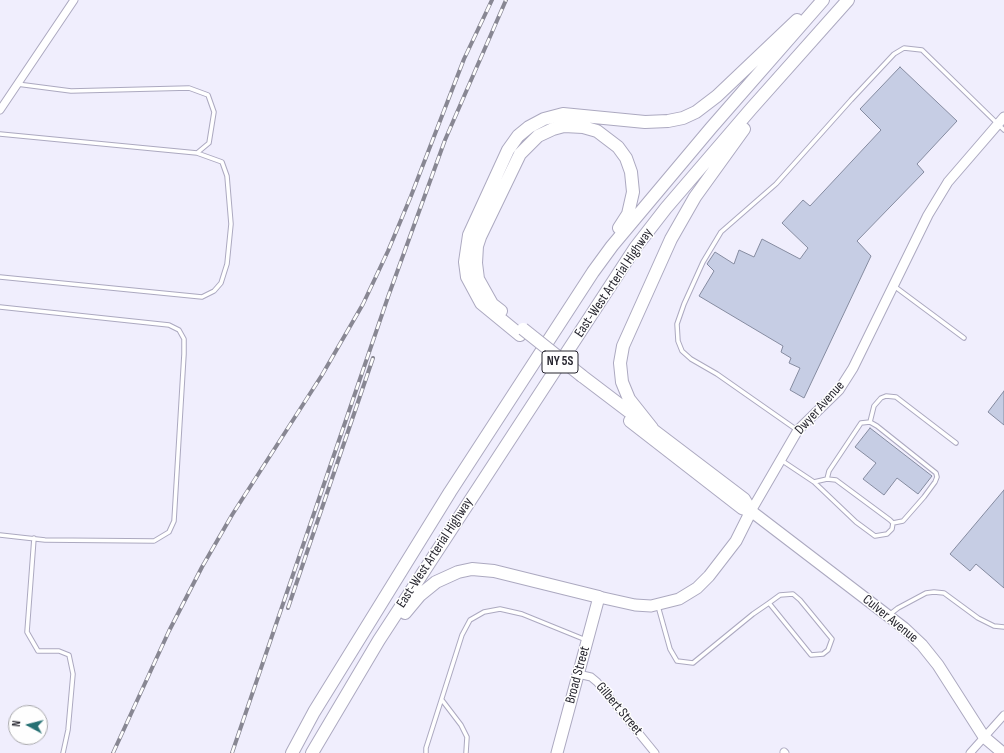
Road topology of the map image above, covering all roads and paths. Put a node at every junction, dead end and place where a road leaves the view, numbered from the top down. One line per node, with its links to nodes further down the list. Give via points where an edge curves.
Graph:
1 (74, 0): 5 (street)
2 (822, 0): 10 (main road, East-West Arterial Highway / NY 5S, via 612,246); 14 (main road, via 716,96 696,112 683,118 645,122 563,114 544,119 518,136 508,150 468,235 465,262 467,277 481,303)
3 (848, 0): 4 (main road, East-West Arterial Highway / NY 5S)
4 (788, 68): 18 (main road, via 695,198 671,239 623,346 620,363 622,382 629,399); 33 (main road, East-West Arterial Highway / NY 5S, via 666,208 635,248)
5 (16, 84): 6 (street); 9 (lane, via 71,91 189,88 208,95 214,112 209,143)
6 (0, 110)
7 (1002, 123): 12 (street, Dwyer Avenue, via 948,182 928,215); 19 (lane, via 922,50 904,48 894,54 776,184 721,232 703,262 684,304 678,324 678,341 682,351 690,359 717,374)
8 (0, 134): 9 (lane)
9 (197, 153): 11 (lane, via 222,162 227,176 231,224 227,264 221,283 214,291 202,297)
10 (593, 272): 14 (main road, via 628,214 633,192 631,172 626,158 618,147 597,131 583,127 553,128 538,136 520,154 477,246 477,271 485,292 492,304); 40 (main road, East-West Arterial Highway / NY 5S, via 450,492 318,705)
11 (0, 277)
12 (893, 285): 15 (lane); 19 (street, Dwyer Avenue, via 853,368 839,390)
13 (0, 307): 27 (lane, via 169,325 179,330 184,339 174,521 168,532 154,541)
14 (522, 332): 16 (main road, bridge)
15 (964, 338)
16 (580, 378): 18 (main road); 24 (main road, via 742,508)
17 (870, 422): 20 (lane, via 874,406 881,398 896,397); 22 (lane, via 861,423 829,471); 25 (lane, via 936,473 937,477 903,521)
18 (652, 428): 24 (main road, via 744,499)
19 (798, 430): 21 (street, Dwyer Avenue)
20 (956, 443)
21 (781, 460): 23 (lane); 24 (street, Dwyer Avenue)
22 (827, 479): 23 (lane); 25 (lane, via 836,480)
23 (814, 482): 25 (lane, via 856,522 875,536 887,534)
24 (751, 511): 30 (main road, Dwyer Avenue, via 736,541 705,580 679,599); 31 (main road, Culver Avenue)
25 (893, 523)
26 (0, 535): 27 (lane)
27 (34, 538): 39 (lane, via 27,632 38,651 58,651 68,655 73,674 68,730)
28 (599, 597): 30 (main road, Dwyer Avenue, via 636,605); 33 (main road, via 494,571 472,569 436,582 420,595); 34 (main road, Broad Street)
29 (769, 603): 29 (lane, via 780,594 793,594 832,639 828,650 823,654 811,655); 30 (lane, via 693,663 677,661 670,649)
30 (658, 605)
31 (888, 616): 32 (lane, via 926,593 934,592 944,594 994,626); 38 (main road, Culver Avenue, via 922,645 938,665)
32 (1004, 627)
33 (379, 640): 41 (main road, East-West Arterial Highway / NY 5S)
34 (587, 641): 35 (main road, Broad Street); 36 (lane, via 522,614 500,609 484,612 470,620 462,635)
35 (578, 674): 44 (main road, Broad Street); 45 (street, Gilbert Street, via 591,677 597,682)
36 (442, 700): 42 (lane); 43 (lane, via 462,725 467,737)
37 (1004, 715): 38 (street)
38 (984, 737): 46 (street); 47 (main road, Culver Avenue)
39 (63, 753)
40 (292, 753)
41 (312, 753)
42 (426, 753)
43 (466, 753)
44 (557, 753)
45 (655, 753)
46 (970, 753)
47 (1003, 753)

